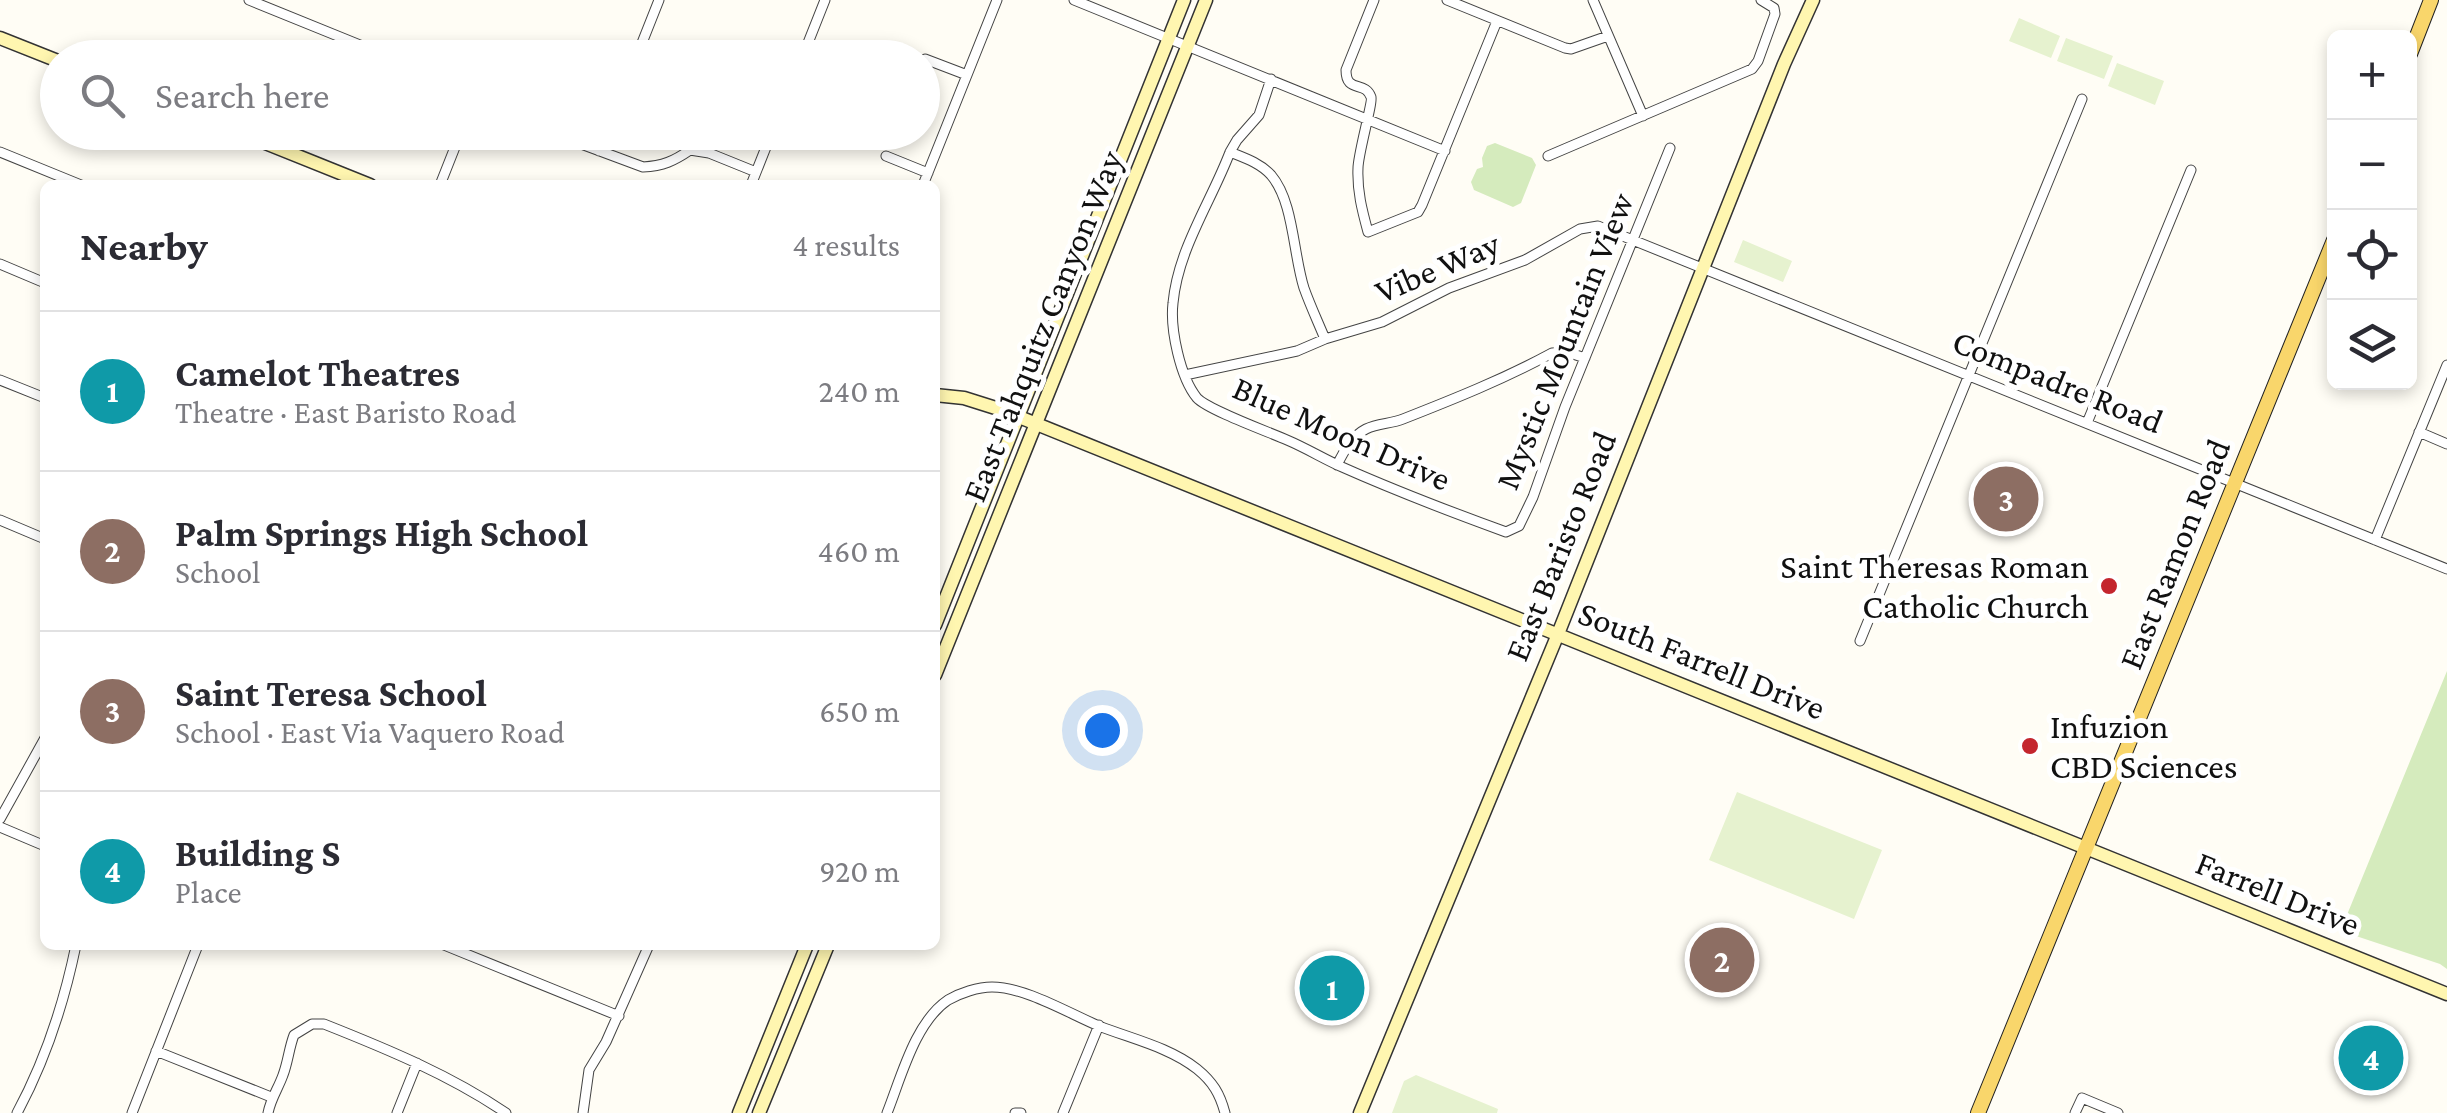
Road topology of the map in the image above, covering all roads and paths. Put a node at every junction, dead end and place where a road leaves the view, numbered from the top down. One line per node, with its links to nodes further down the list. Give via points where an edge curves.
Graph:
1 (249, 0): 20 (street)
2 (659, 0): 21 (street)
3 (825, 0): 22 (street)
4 (997, 0): 26 (street)
5 (1074, 0): 19 (street)
6 (1184, 0): 19 (street, East Tahquitz Canyon Way)
7 (1206, 0): 23 (street, East Tahquitz Canyon Way)
8 (1374, 0): 30 (street, via 1346,70 1351,84 1370,95)
9 (1447, 0): 15 (street)
10 (1607, 0): 14 (street)
11 (1761, 0): 29 (street, via 1776,14 1752,69)
12 (1813, 0): 54 (street, East Baristo Road)
13 (2432, 0): 17 (main road)
14 (1594, 3): 16 (street)
15 (1497, 21): 16 (street, via 1572,50); 37 (street)
16 (1608, 36): 29 (street)
17 (2417, 37)
18 (0, 38): 24 (street)
19 (1168, 39): 23 (street); 64 (street, East Tahquitz Canyon Way)
20 (348, 40)
21 (643, 40)
22 (809, 40)
23 (1188, 46): 27 (street); 66 (street, East Tahquitz Canyon Way)
24 (40, 53)
25 (940, 64): 26 (street)
26 (967, 75): 31 (street)
27 (1271, 79): 30 (street); 40 (street, via 1260,115)
28 (2082, 99): 60 (street)
29 (1643, 116): 42 (street)
30 (1367, 118): 37 (street); 37 (street, via 1358,194 1368,232 1418,212)
31 (940, 142)
32 (1670, 148): 51 (street, Mystic Mountain View)
33 (283, 150): 47 (street)
34 (454, 150): 48 (street)
35 (765, 150): 44 (street)
36 (937, 150): 45 (street)
37 (1444, 150)
38 (599, 151): 44 (street, via 643,167 673,162 690,150)
39 (0, 152): 46 (street)
40 (1230, 152): 56 (street, via 1254,162 1278,186); 59 (street, via 1173,299)
41 (886, 156): 45 (street)
42 (1548, 156)
43 (2191, 170): 65 (street)
44 (756, 172): 49 (street)
45 (928, 172): 50 (street)
46 (69, 180)
47 (358, 180)
48 (442, 180)
49 (752, 180)
50 (925, 180)
51 (1633, 239): 54 (street, Vibe Way); 56 (street, Vibe Way, via 1598,226 1580,230 1382,322); 57 (street, Mystic Mountain View)
52 (2327, 257): 70 (main road, East Ramon Road)
53 (0, 264): 55 (street)
54 (1702, 268): 60 (street, Compadre Road); 77 (street, East Baristo Road)
55 (40, 281)
56 (1325, 339): 59 (street, Vibe Way)
57 (1585, 358): 69 (street, via 1552,353 1454,400 1363,430); 72 (street, Mystic Mountain View, via 1525,514 1506,532)
58 (2447, 364): 67 (street)
59 (1184, 375): 69 (street, Blue Moon Drive, via 1199,400)
60 (1969, 375): 65 (street, Compadre Road); 78 (street)
61 (0, 380): 62 (street)
62 (40, 396)
63 (940, 396): 64 (street, South Farrell Drive)
64 (1018, 416): 66 (street, South Farrell Drive); 76 (street, East Tahquitz Canyon Way)
65 (2087, 423): 70 (street, Compadre Road)
66 (1035, 424): 77 (street, South Farrell Drive); 79 (street, East Tahquitz Canyon Way)
67 (2419, 432): 68 (street); 74 (street)
68 (2447, 444)
69 (1337, 465): 72 (street, Blue Moon Drive)
70 (2236, 483): 74 (street, Compadre Road); 84 (main road, East Ramon Road)
71 (0, 520): 73 (street)
72 (1491, 527)
73 (40, 536)
74 (2375, 540): 75 (street, Compadre Road)
75 (2447, 569)
76 (940, 612)
77 (1558, 634): 84 (street, South Farrell Drive); 108 (street, East Baristo Road)
78 (1860, 641)
79 (940, 663)
80 (40, 747): 81 (street)
81 (0, 820)
82 (0, 827): 83 (street)
83 (40, 844)
84 (2086, 848): 91 (street, Farrell Drive); 109 (main road, East Ramon Road)
85 (75, 950): 97 (street, via 50,1037)
86 (196, 950): 94 (street)
87 (456, 950): 92 (street)
88 (647, 950): 92 (street)
89 (805, 950): 103 (street)
90 (826, 950): 104 (street)
91 (2447, 994)
92 (619, 1016): 102 (street, via 589,1070)
93 (1099, 1026): 105 (street, via 994,987 951,998 925,1023); 106 (street); 107 (street, via 1196,1068 1218,1089)
94 (156, 1051): 96 (street); 98 (street)
95 (417, 1063): 96 (street, via 312,1024 294,1035); 100 (street); 101 (street)
96 (271, 1098): 99 (street)
97 (17, 1113)
98 (132, 1113)
99 (268, 1113)
100 (397, 1113)
101 (506, 1113)
102 (583, 1113)
103 (740, 1113)
104 (760, 1113)
105 (887, 1113)
106 (1063, 1113)
107 (1225, 1113)
108 (1360, 1113)
109 (1978, 1113)
110 (2075, 1113): 111 (street, via 2082,1098)
111 (2118, 1113)

